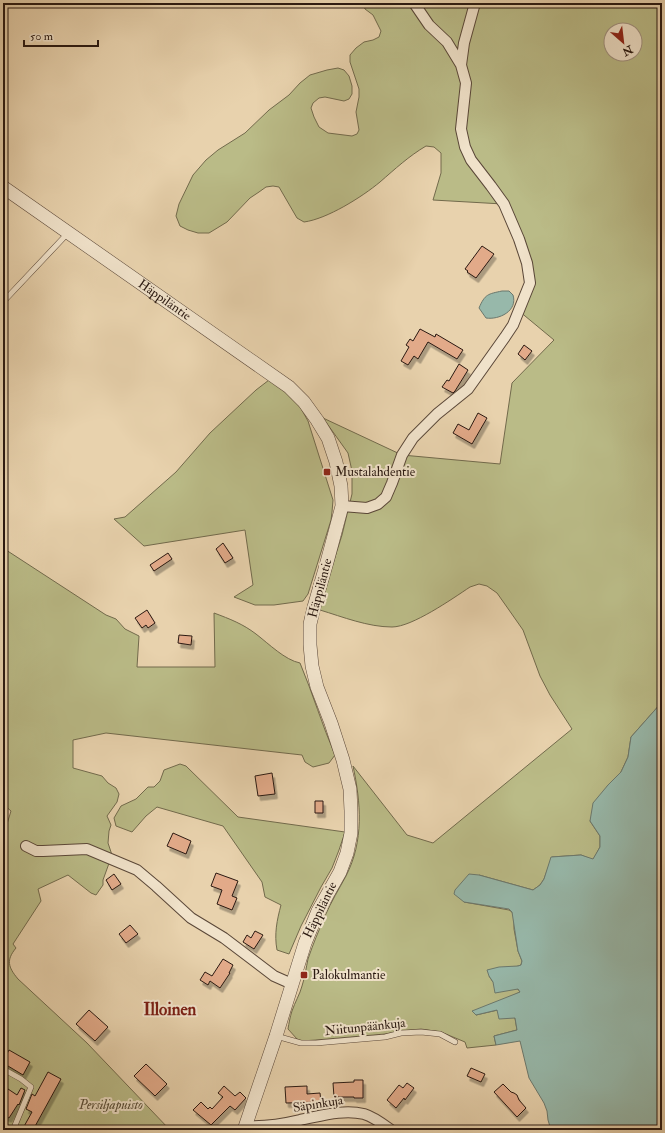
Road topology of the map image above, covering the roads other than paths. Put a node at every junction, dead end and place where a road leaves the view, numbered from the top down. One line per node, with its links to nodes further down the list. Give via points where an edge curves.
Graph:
1 (414, 3): 3 (street, via 447,42)
2 (475, 3): 3 (street, via 464,43)
3 (462, 65): 7 (street, via 466,83 461,129 465,147 471,160 504,204 527,263 530,283 513,324 468,389 413,438 402,455 386,497 378,504 367,508)
4 (3, 187): 5 (street, Häppiläntie)
5 (68, 232): 6 (lane); 7 (street, Häppiläntie, via 272,374 304,402 328,438 341,486)
6 (3, 302)
7 (342, 506): 9 (street, Häppiläntie, via 310,624 310,645 317,687 343,760 350,789 351,833 340,872 328,890 310,930)
8 (26, 846): 9 (street, via 36,851 87,849 137,870 191,918 274,976)
9 (292, 984): 10 (street, Häppiläntie)
10 (276, 1036): 11 (lane, Niitunpäänkuja, via 301,1043 316,1043 421,1032 440,1034); 13 (street, Häppiläntie)
11 (455, 1042)
12 (3, 1069): 14 (lane, via 31,1087)
13 (245, 1128): 15 (street, Säpinkuja, via 352,1112 374,1119)
14 (13, 1130)
15 (391, 1130)

